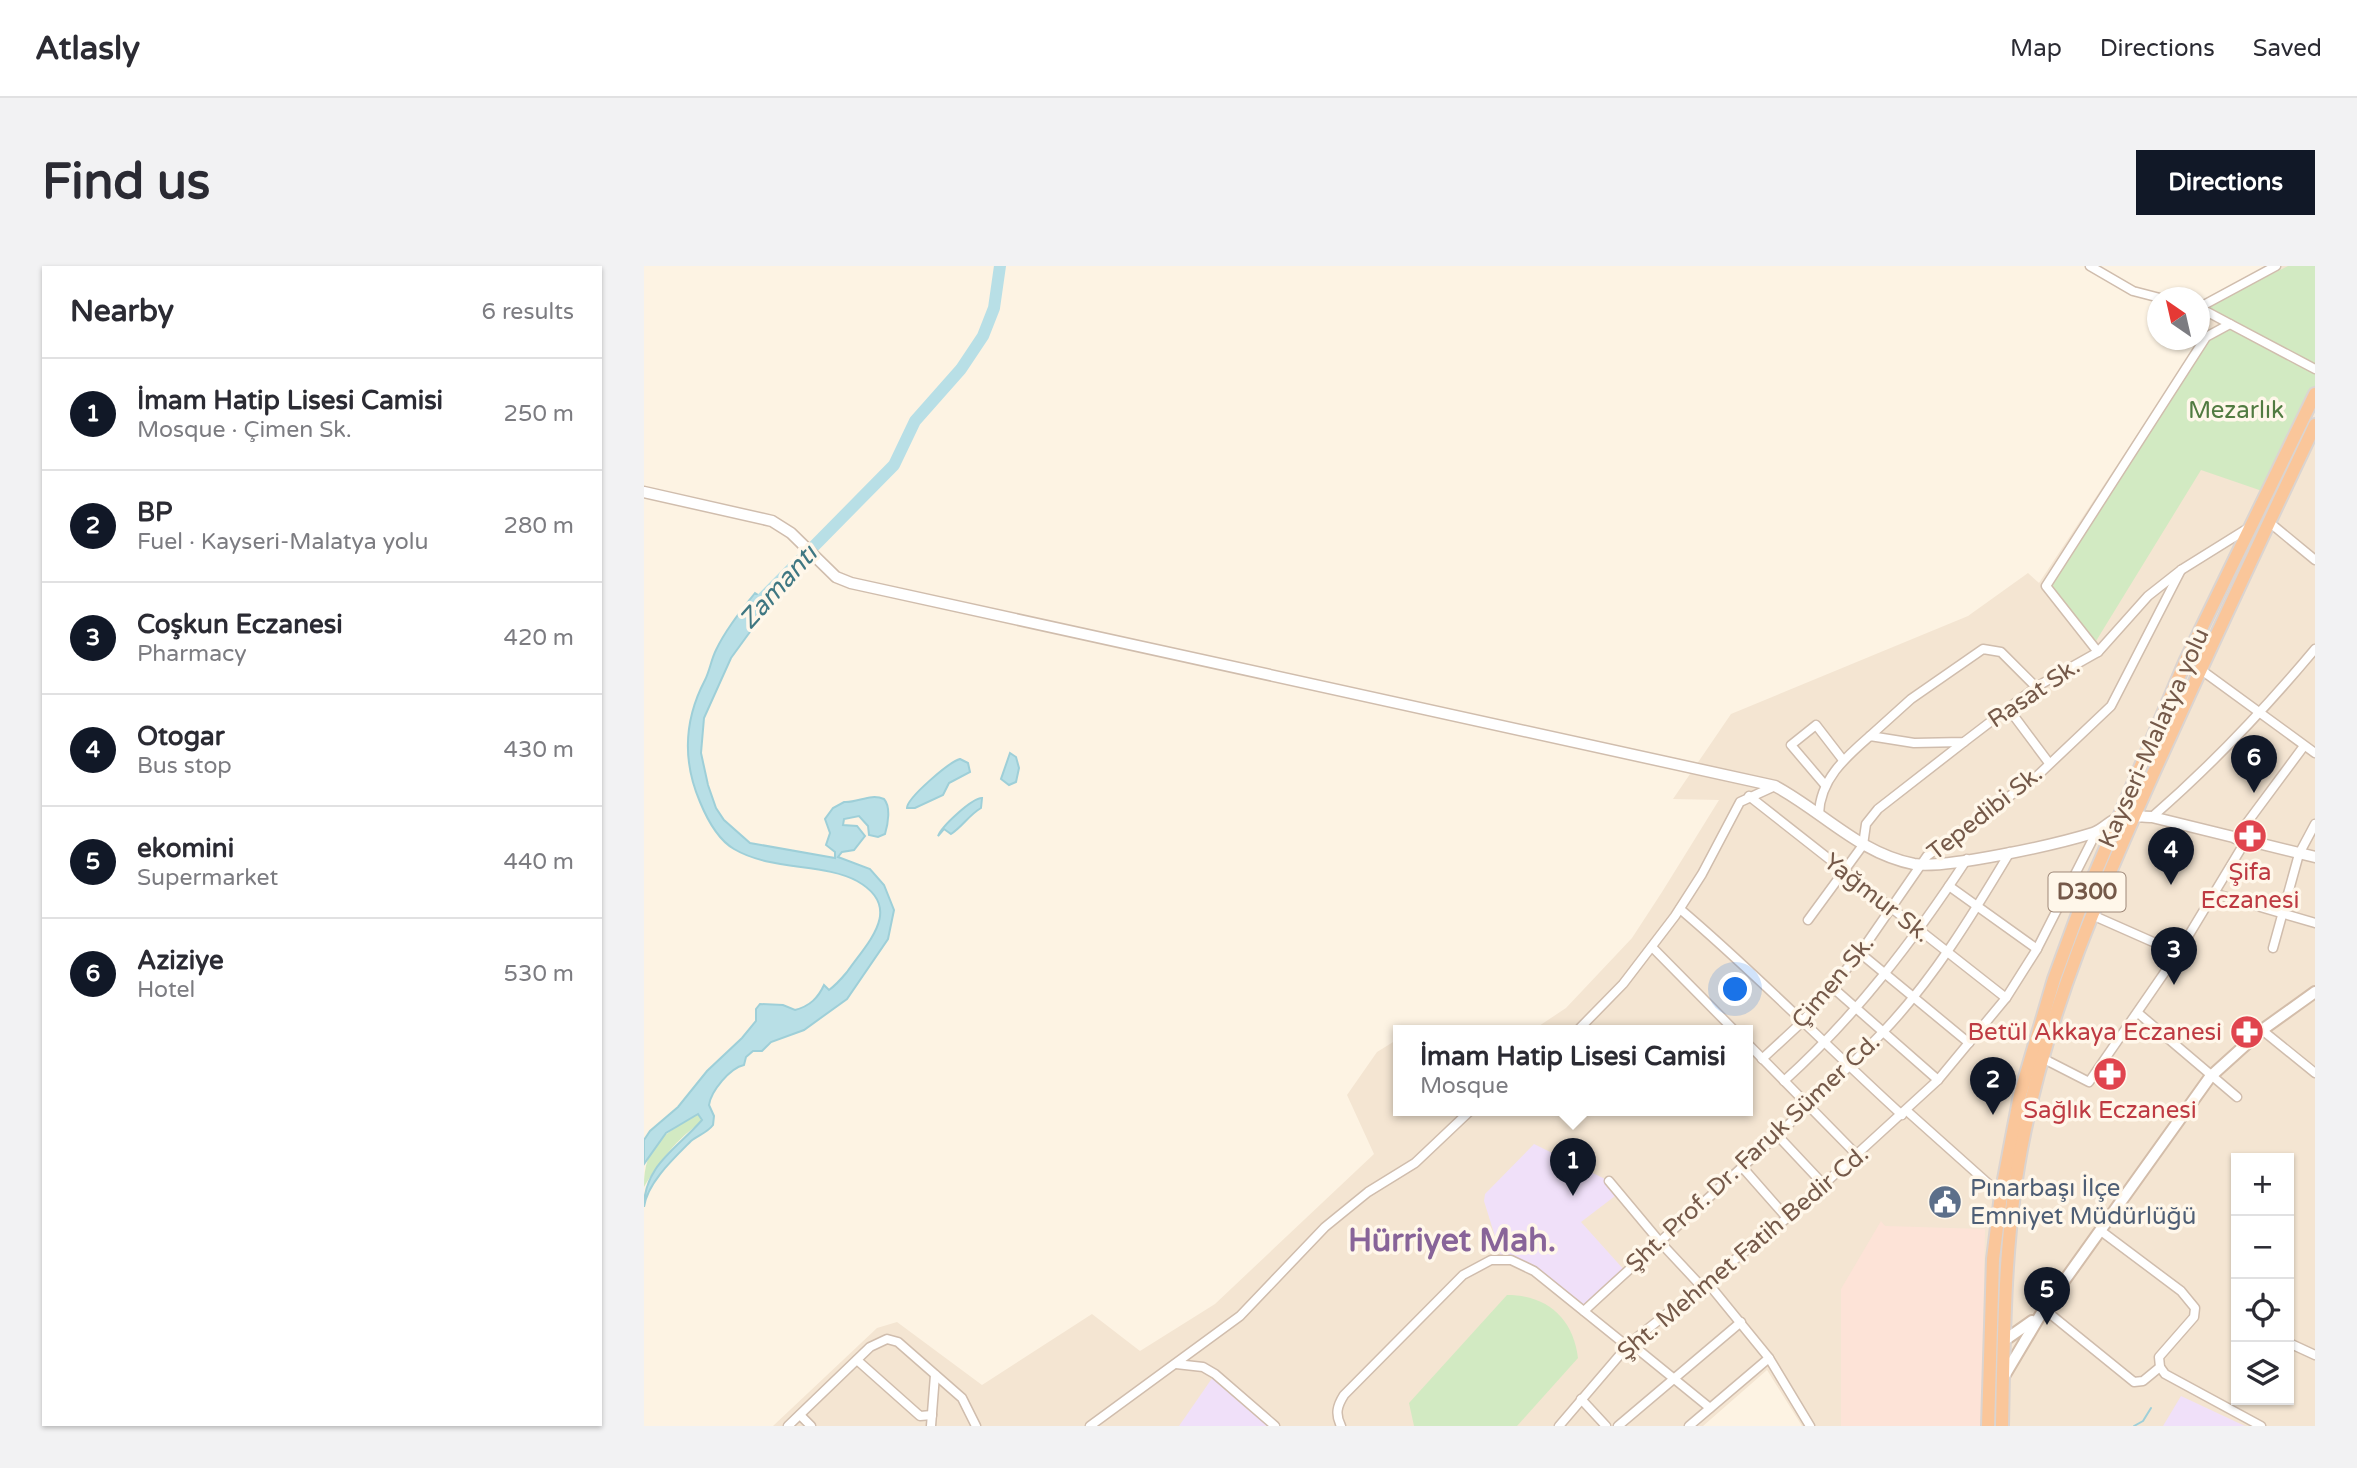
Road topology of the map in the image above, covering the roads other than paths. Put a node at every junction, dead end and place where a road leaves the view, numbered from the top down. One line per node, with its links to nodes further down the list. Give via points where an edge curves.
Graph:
1 (2090, 266): 3 (street)
2 (2276, 266): 4 (street)
3 (2147, 294)
4 (2210, 302)
5 (2210, 313): 6 (street)
6 (2230, 324): 7 (street); 16 (street, via 2206,337 2046,586)
7 (2315, 369)
8 (2315, 394): 12 (highway, Kayseri-Malatya yolu / D300)
9 (2315, 425): 11 (highway, Kayseri-Malatya yolu / D300)
10 (644, 492): 28 (street, via 772,521 836,577 851,583)
11 (2269, 522): 13 (street); 17 (highway, Kayseri-Malatya yolu / D300)
12 (2252, 526): 14 (street, Rasat Sk.); 31 (highway, Kayseri-Malatya yolu / D300, via 2186,660)
13 (2315, 559)
14 (2181, 570): 16 (street, Rasat Sk., via 2148,596); 26 (street, Tepedibi Sk., via 2111,706)
15 (2315, 649): 20 (street)
16 (2098, 652): 18 (street, Rasat Sk.)
17 (2200, 669): 20 (street); 32 (highway, Kayseri-Malatya yolu / D300)
18 (2036, 687): 19 (street, Rasat Sk.); 21 (street, via 2001,652 1983,649 1911,699)
19 (2008, 708): 22 (street, Rasat Sk.); 26 (street)
20 (2260, 714): 23 (street); 33 (street, via 2211,766)
21 (1870, 736): 22 (street, Rasat Sk., via 1914,743); 25 (street)
22 (1964, 741): 37 (street, via 1878,809 1866,824)
23 (2304, 746): 24 (street); 36 (street)
24 (2315, 753)
25 (1843, 760): 27 (street); 27 (street, via 1816,725 1791,745)
26 (2049, 763): 42 (street, Tepedibi Sk.)
27 (1825, 785): 30 (street)
28 (1776, 786): 29 (street); 30 (street)
29 (1749, 796): 43 (street, Yağmur Sk.); 47 (street, via 1731,814)
30 (1819, 814): 37 (street)
31 (2119, 817): 32 (street); 35 (street); 91 (highway, Kayseri-Malatya yolu / D300, via 2079,911 2031,1054)
32 (2134, 817): 33 (street); 50 (highway, Kayseri-Malatya yolu / D300)
33 (2152, 817): 36 (street)
34 (2315, 824): 39 (street)
35 (2096, 833): 38 (street); 56 (street, Şht. Mehmet Fatih Bedir Cd.)
36 (2240, 840): 39 (street); 45 (street)
37 (1863, 845): 42 (street); 43 (street)
38 (2011, 851): 41 (street); 46 (street, Şht. Prof. Dr. Faruk Sümer Cd.)
39 (2299, 854): 40 (street); 49 (street)
40 (2315, 858)
41 (1967, 859): 42 (street); 44 (street)
42 (1921, 864): 48 (street, Çimen Sk.)
43 (1844, 873): 48 (street, Yağmur Sk.); 51 (street)
44 (1949, 886): 46 (street); 53 (street)
45 (2216, 894): 49 (street); 59 (street)
46 (1979, 904): 56 (street); 57 (street, Şht. Prof. Dr. Faruk Sümer Cd.)
47 (1680, 909): 54 (street); 67 (street, via 1741,960)
48 (1891, 910): 53 (street, Yağmur Sk.); 58 (street, Çimen Sk.)
49 (2282, 914): 52 (street); 55 (street)
50 (2092, 915): 59 (street); 75 (highway, Kayseri-Malatya yolu / D300)
51 (1808, 920)
52 (2315, 923)
53 (1917, 930): 57 (street, Yağmur Sk.); 60 (street)
54 (1652, 947): 68 (street); 69 (street)
55 (2273, 948)
56 (2037, 949): 63 (street, Şht. Mehmet Fatih Bedir Cd.)
57 (1947, 951): 62 (street, Şht. Prof. Dr. Faruk Sümer Cd.); 63 (street, Yağmur Sk.)
58 (1860, 953): 60 (street); 61 (street, Çimen Sk.)
59 (2178, 953): 66 (street)
60 (1886, 974): 62 (street); 65 (street)
61 (1832, 988): 65 (street); 67 (street, Çimen Sk.)
62 (1912, 996): 71 (street, Şht. Prof. Dr. Faruk Sümer Cd.); 72 (street)
63 (2007, 998): 72 (street, Şht. Mehmet Fatih Bedir Cd.)
64 (2312, 998): 70 (main road)
65 (1856, 1009): 71 (street); 73 (street)
66 (2138, 1013): 75 (street, via 2089,1082); 79 (street)
67 (1802, 1023): 73 (street); 76 (street, Çimen Sk.)
68 (1584, 1025)
69 (1729, 1025)
70 (2262, 1030): 78 (street); 79 (main road)
71 (1882, 1032): 77 (street, Şht. Prof. Dr. Faruk Sümer Cd.); 80 (street)
72 (1969, 1043): 80 (street, Şht. Mehmet Fatih Bedir Cd.)
73 (1825, 1044): 77 (street); 81 (street)
74 (1753, 1049): 76 (street)
75 (2042, 1058): 99 (highway, Kayseri-Malatya yolu / D300, via 2016,1175)
76 (1762, 1059): 81 (street)
77 (1847, 1065): 83 (street, Şht. Prof. Dr. Faruk Sümer Cd.); 84 (street)
78 (2315, 1073)
79 (2210, 1077): 82 (street); 93 (main road)
80 (1938, 1080): 84 (street, Şht. Mehmet Fatih Bedir Cd.)
81 (1784, 1081): 83 (street)
82 (2237, 1097)
83 (1809, 1106): 86 (street, Şht. Prof. Dr. Faruk Sümer Cd.); 87 (street)
84 (1904, 1113): 87 (street, Şht. Mehmet Fatih Bedir Cd.); 91 (street)
85 (1465, 1116): 105 (street, via 1415,1163 1344,1210 1240,1316)
86 (1778, 1136): 88 (street, Şht. Prof. Dr. Faruk Sümer Cd.); 90 (street)
87 (1858, 1156): 90 (street, Şht. Mehmet Fatih Bedir Cd.)
88 (1743, 1168): 92 (street); 94 (street, Şht. Prof. Dr. Faruk Sümer Cd.)
89 (1609, 1181): 94 (street)
90 (1825, 1186): 92 (street, Şht. Mehmet Fatih Bedir Cd.)
91 (2001, 1195): 126 (highway, Kayseri-Malatya yolu / D300, via 1993,1259)
92 (1787, 1218): 95 (street, Şht. Mehmet Fatih Bedir Cd.)
93 (2101, 1231): 96 (main road); 106 (street, via 2181,1291 2195,1308 2194,1317 2161,1353)
94 (1660, 1242): 95 (street); 97 (street, Şht. Prof. Dr. Faruk Sümer Cd.)
95 (1704, 1284): 98 (street); 100 (street, Şht. Mehmet Fatih Bedir Cd.)
96 (2044, 1309): 99 (main road); 106 (street, via 2134,1382 2143,1381); 109 (main road)
97 (1584, 1311): 100 (street); 120 (street, via 1522,1265 1502,1259 1482,1263 1453,1285 1344,1395 1337,1414)
98 (1741, 1322): 103 (street); 108 (street)
99 (2005, 1340): 109 (highway, Kayseri-Malatya yolu / D300)
100 (1629, 1345): 108 (street); 110 (street, Şht. Mehmet Fatih Bedir Cd.)
101 (2294, 1345): 102 (street)
102 (2315, 1355)
103 (1769, 1358): 111 (street); 125 (street)
104 (857, 1360): 107 (street, via 887,1339 898,1342); 112 (street); 113 (street, via 920,1416)
105 (1175, 1364): 118 (street); 119 (street, via 1203,1367 1215,1374)
106 (2160, 1367): 128 (street, via 2176,1383)
107 (935, 1375): 113 (street); 117 (street, via 962,1398)
108 (1674, 1379): 111 (street); 123 (street)
109 (2003, 1379): 127 (highway, Kayseri-Malatya yolu / D300)
110 (1581, 1399): 121 (street, Şht. Mehmet Fatih Bedir Cd.); 122 (street)
111 (1710, 1408): 124 (street)
112 (800, 1415): 114 (street); 115 (street)
113 (932, 1415): 116 (street)
114 (789, 1426)
115 (811, 1426)
116 (931, 1426)
117 (976, 1426)
118 (1090, 1426)
119 (1275, 1426)
120 (1342, 1426)
121 (1559, 1426)
122 (1606, 1426)
123 (1618, 1426)
124 (1689, 1426)
125 (1810, 1426)
126 (1988, 1426)
127 (2002, 1426)
128 (2261, 1426)

